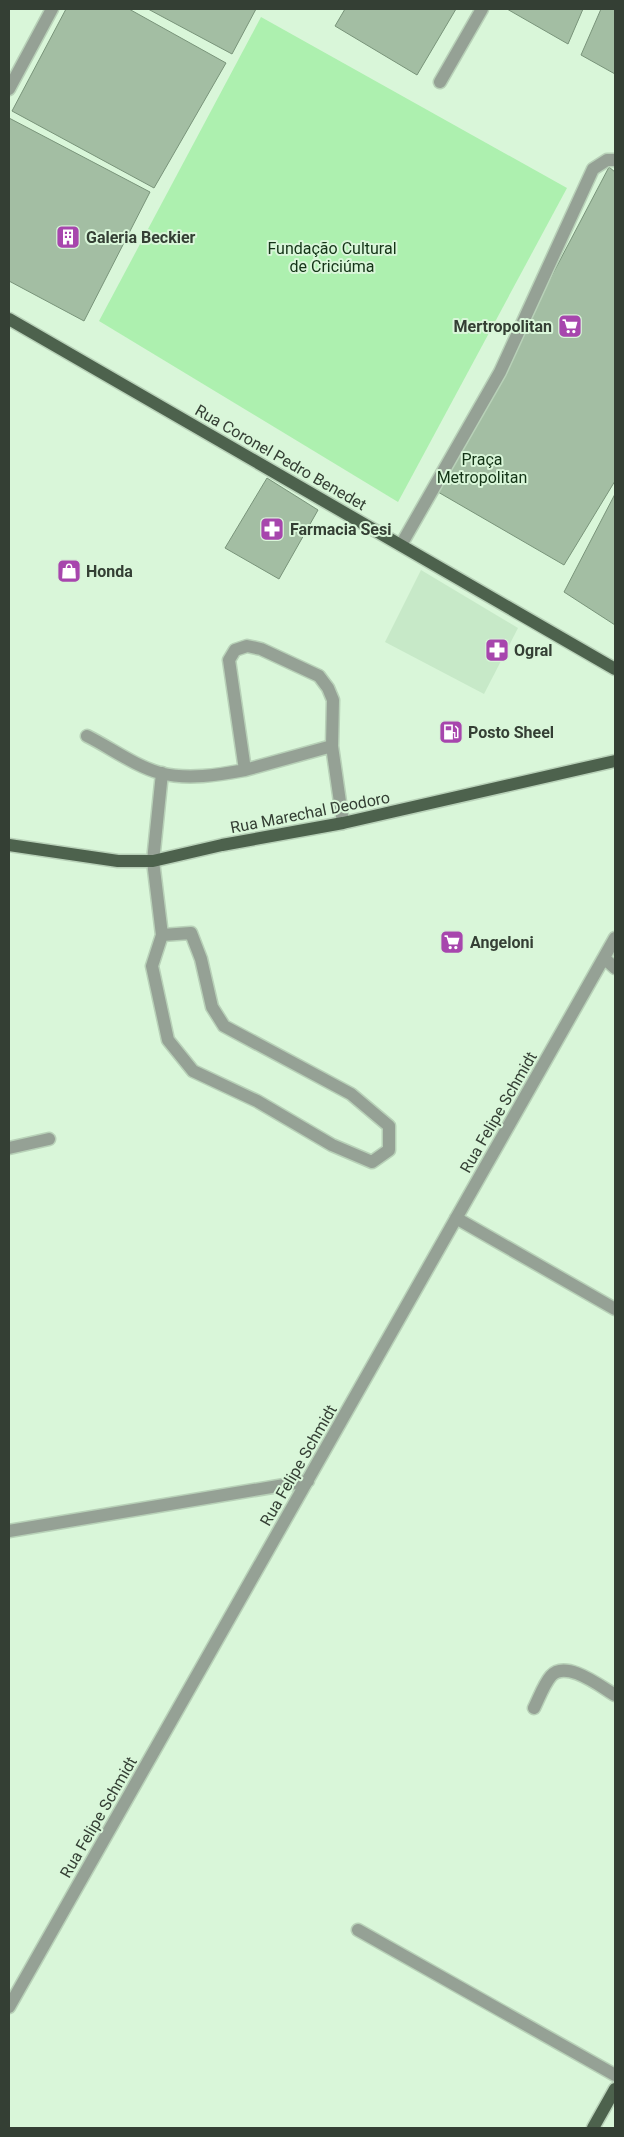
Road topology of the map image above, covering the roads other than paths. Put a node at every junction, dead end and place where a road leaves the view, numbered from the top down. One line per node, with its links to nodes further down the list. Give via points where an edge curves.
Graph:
1 (52, 9): 4 (street)
2 (482, 9): 3 (street)
3 (440, 82)
4 (9, 89)
5 (615, 160): 7 (street, via 607,160 593,169 500,372)
6 (9, 319): 7 (main road, Rua Coronel Pedro Benedet)
7 (401, 546): 8 (main road, Rua Coronel Pedro Benedet)
8 (615, 669)
9 (87, 736): 13 (street)
10 (332, 746): 12 (street); 12 (street, via 333,700 319,676 261,649 247,646 235,650 229,660); 14 (street)
11 (615, 761): 14 (main road, Rua Marechal Deodoro)
12 (245, 770): 13 (street, via 205,777)
13 (162, 773): 16 (street)
14 (343, 824): 16 (main road, Rua Marechal Deodoro)
15 (9, 846): 16 (main road, Rua Marechal Deodoro, via 118,861)
16 (154, 861): 17 (street)
17 (162, 935): 17 (street, via 191,933 212,1006 224,1026 351,1094 389,1126 389,1150 372,1162 332,1145 258,1101 193,1071 168,1040 152,966)
18 (615, 938): 19 (street, Rua Felipe Schmidt)
19 (604, 958): 20 (street); 23 (street, Rua Felipe Schmidt)
20 (615, 968)
21 (49, 1140): 22 (street)
22 (9, 1148)
23 (456, 1218): 24 (street); 25 (street, Rua Felipe Schmidt)
24 (615, 1309)
25 (308, 1480): 26 (street); 30 (street, Rua Felipe Schmidt)
26 (9, 1531)
27 (615, 1695): 28 (street, via 573,1671 562,1670 551,1675)
28 (534, 1708)
29 (358, 1930): 31 (street)
30 (9, 2008)
31 (615, 2075)
32 (615, 2090): 33 (main road)
33 (593, 2128)

